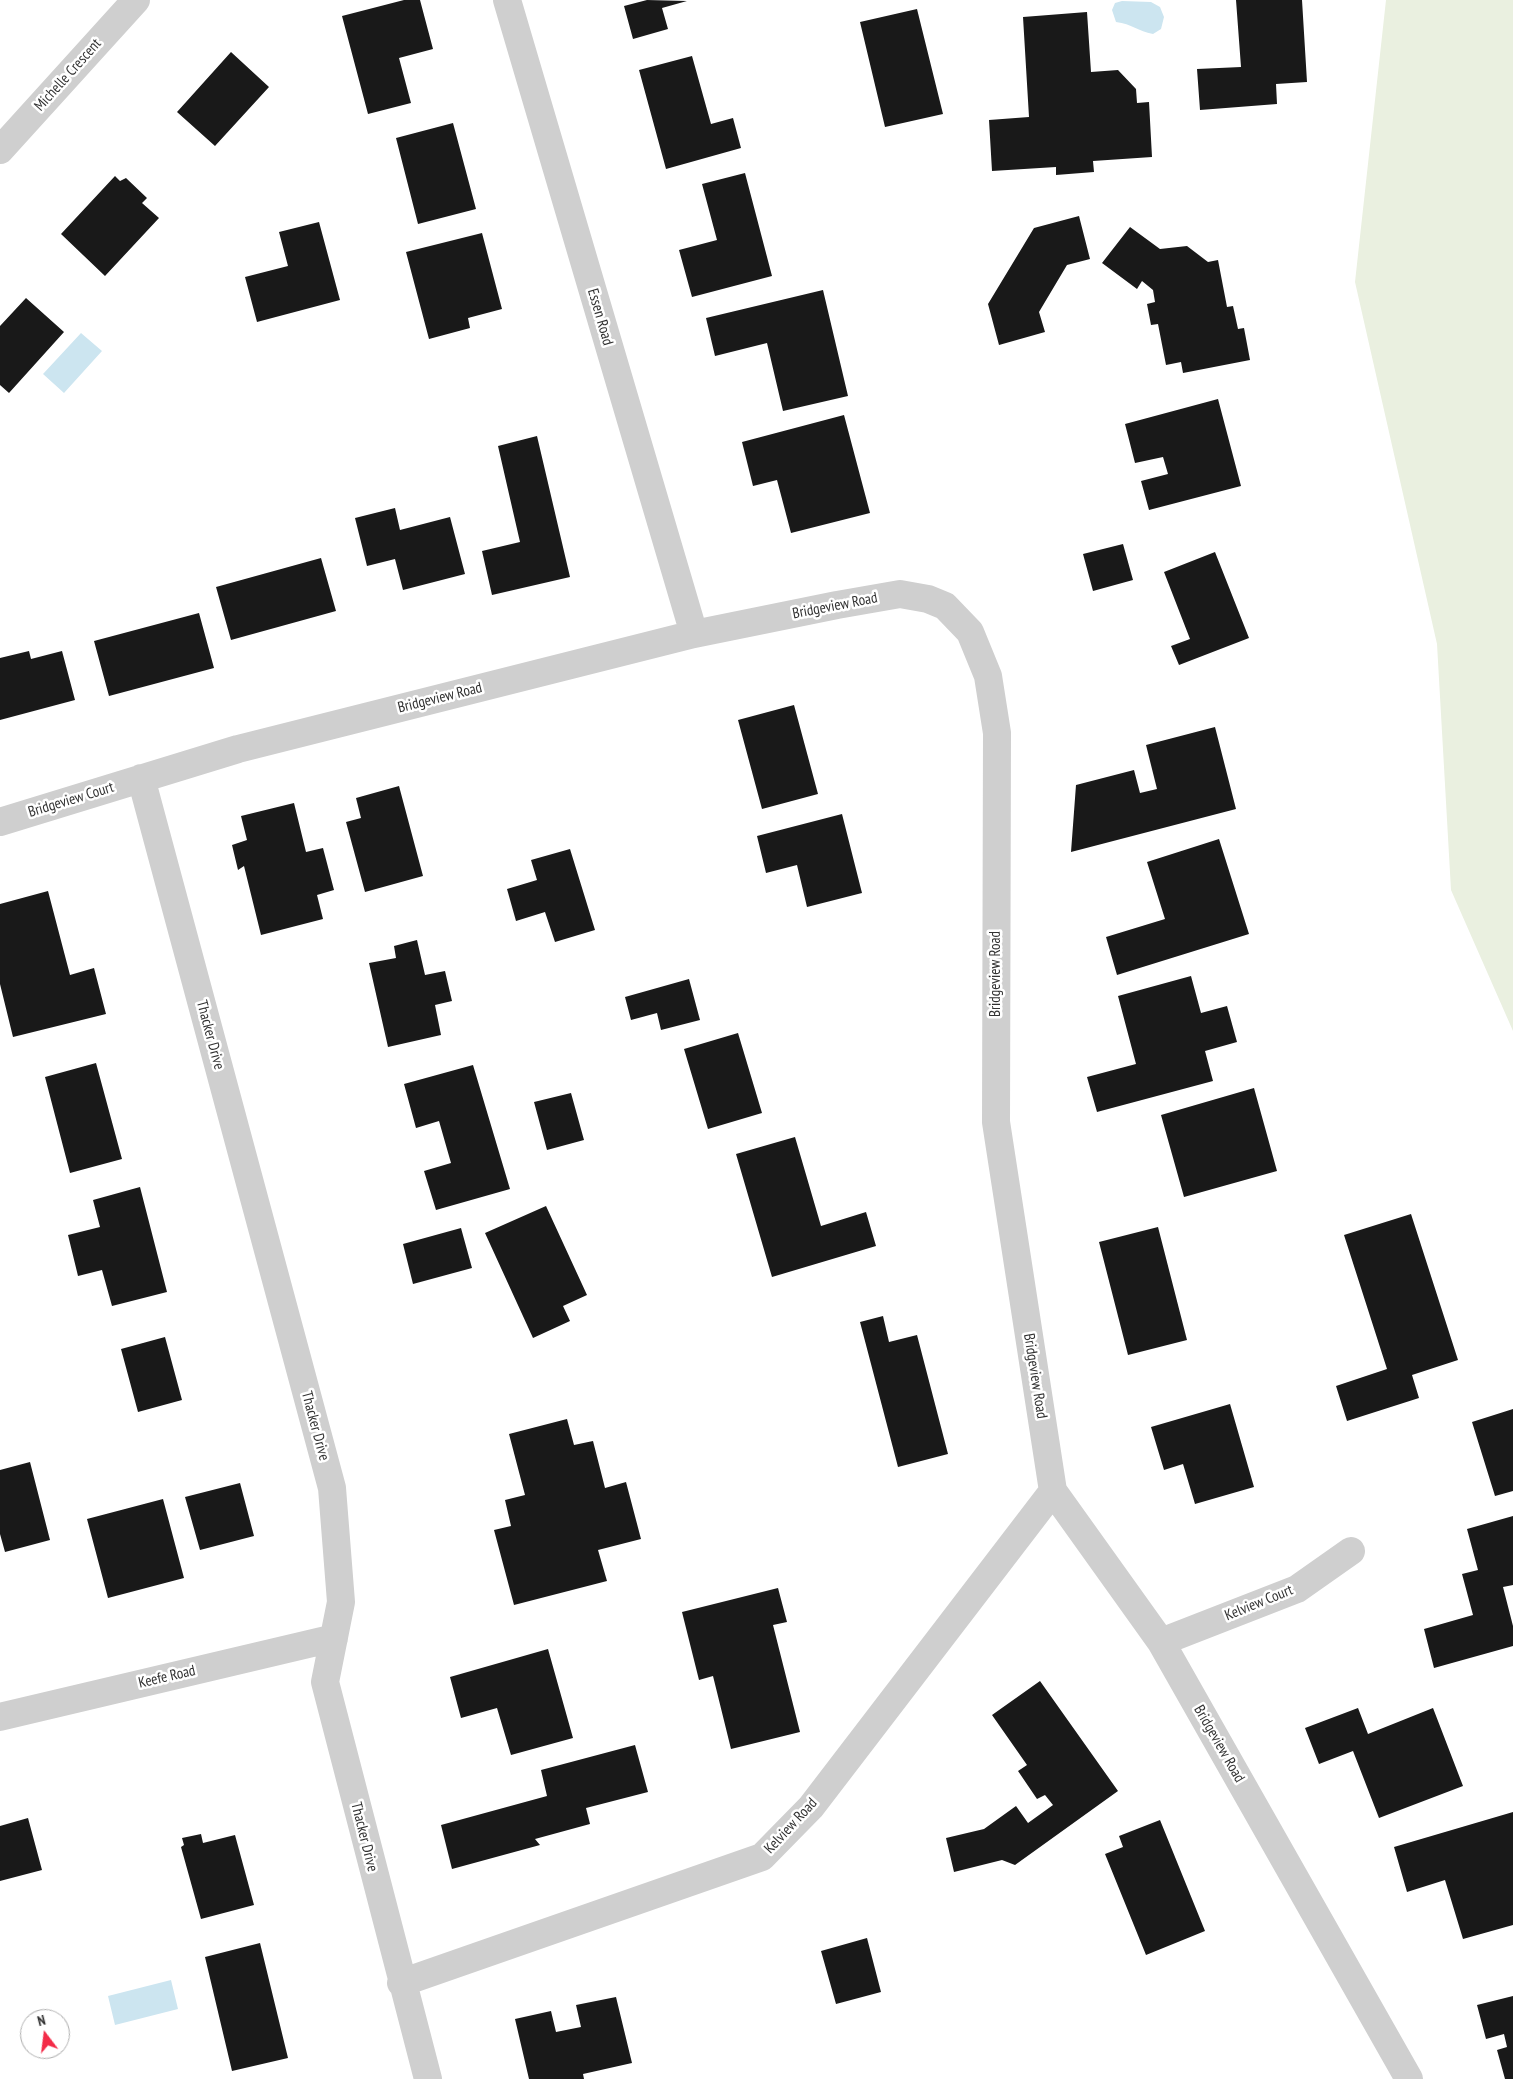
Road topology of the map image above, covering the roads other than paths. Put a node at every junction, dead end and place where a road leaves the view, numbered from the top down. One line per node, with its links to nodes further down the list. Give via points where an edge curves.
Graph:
1 (136, 0): 3 (street, Michelle Crescent)
2 (507, 0): 4 (street, Essen Road)
3 (0, 150)
4 (694, 634): 5 (street, Bridgeview Road, via 238,748); 7 (street, Bridgeview Road, via 900,594 945,606 970,632 988,676 997,733 996,1122)
5 (142, 778): 6 (street, Bridgeview Court); 9 (street, Thacker Drive, via 332,1488 341,1602)
6 (0, 822)
7 (1053, 1491): 10 (street, Bridgeview Road); 12 (street, Kelview Road, via 811,1807 762,1857)
8 (1351, 1551): 10 (street, Kelview Court, via 1297,1589)
9 (334, 1638): 11 (street, Keefe Road); 12 (street, Thacker Drive, via 325,1682)
10 (1160, 1642): 14 (street, Bridgeview Road)
11 (0, 1717)
12 (401, 1983): 13 (street, Thacker Drive)
13 (428, 2079)
14 (1409, 2079)

